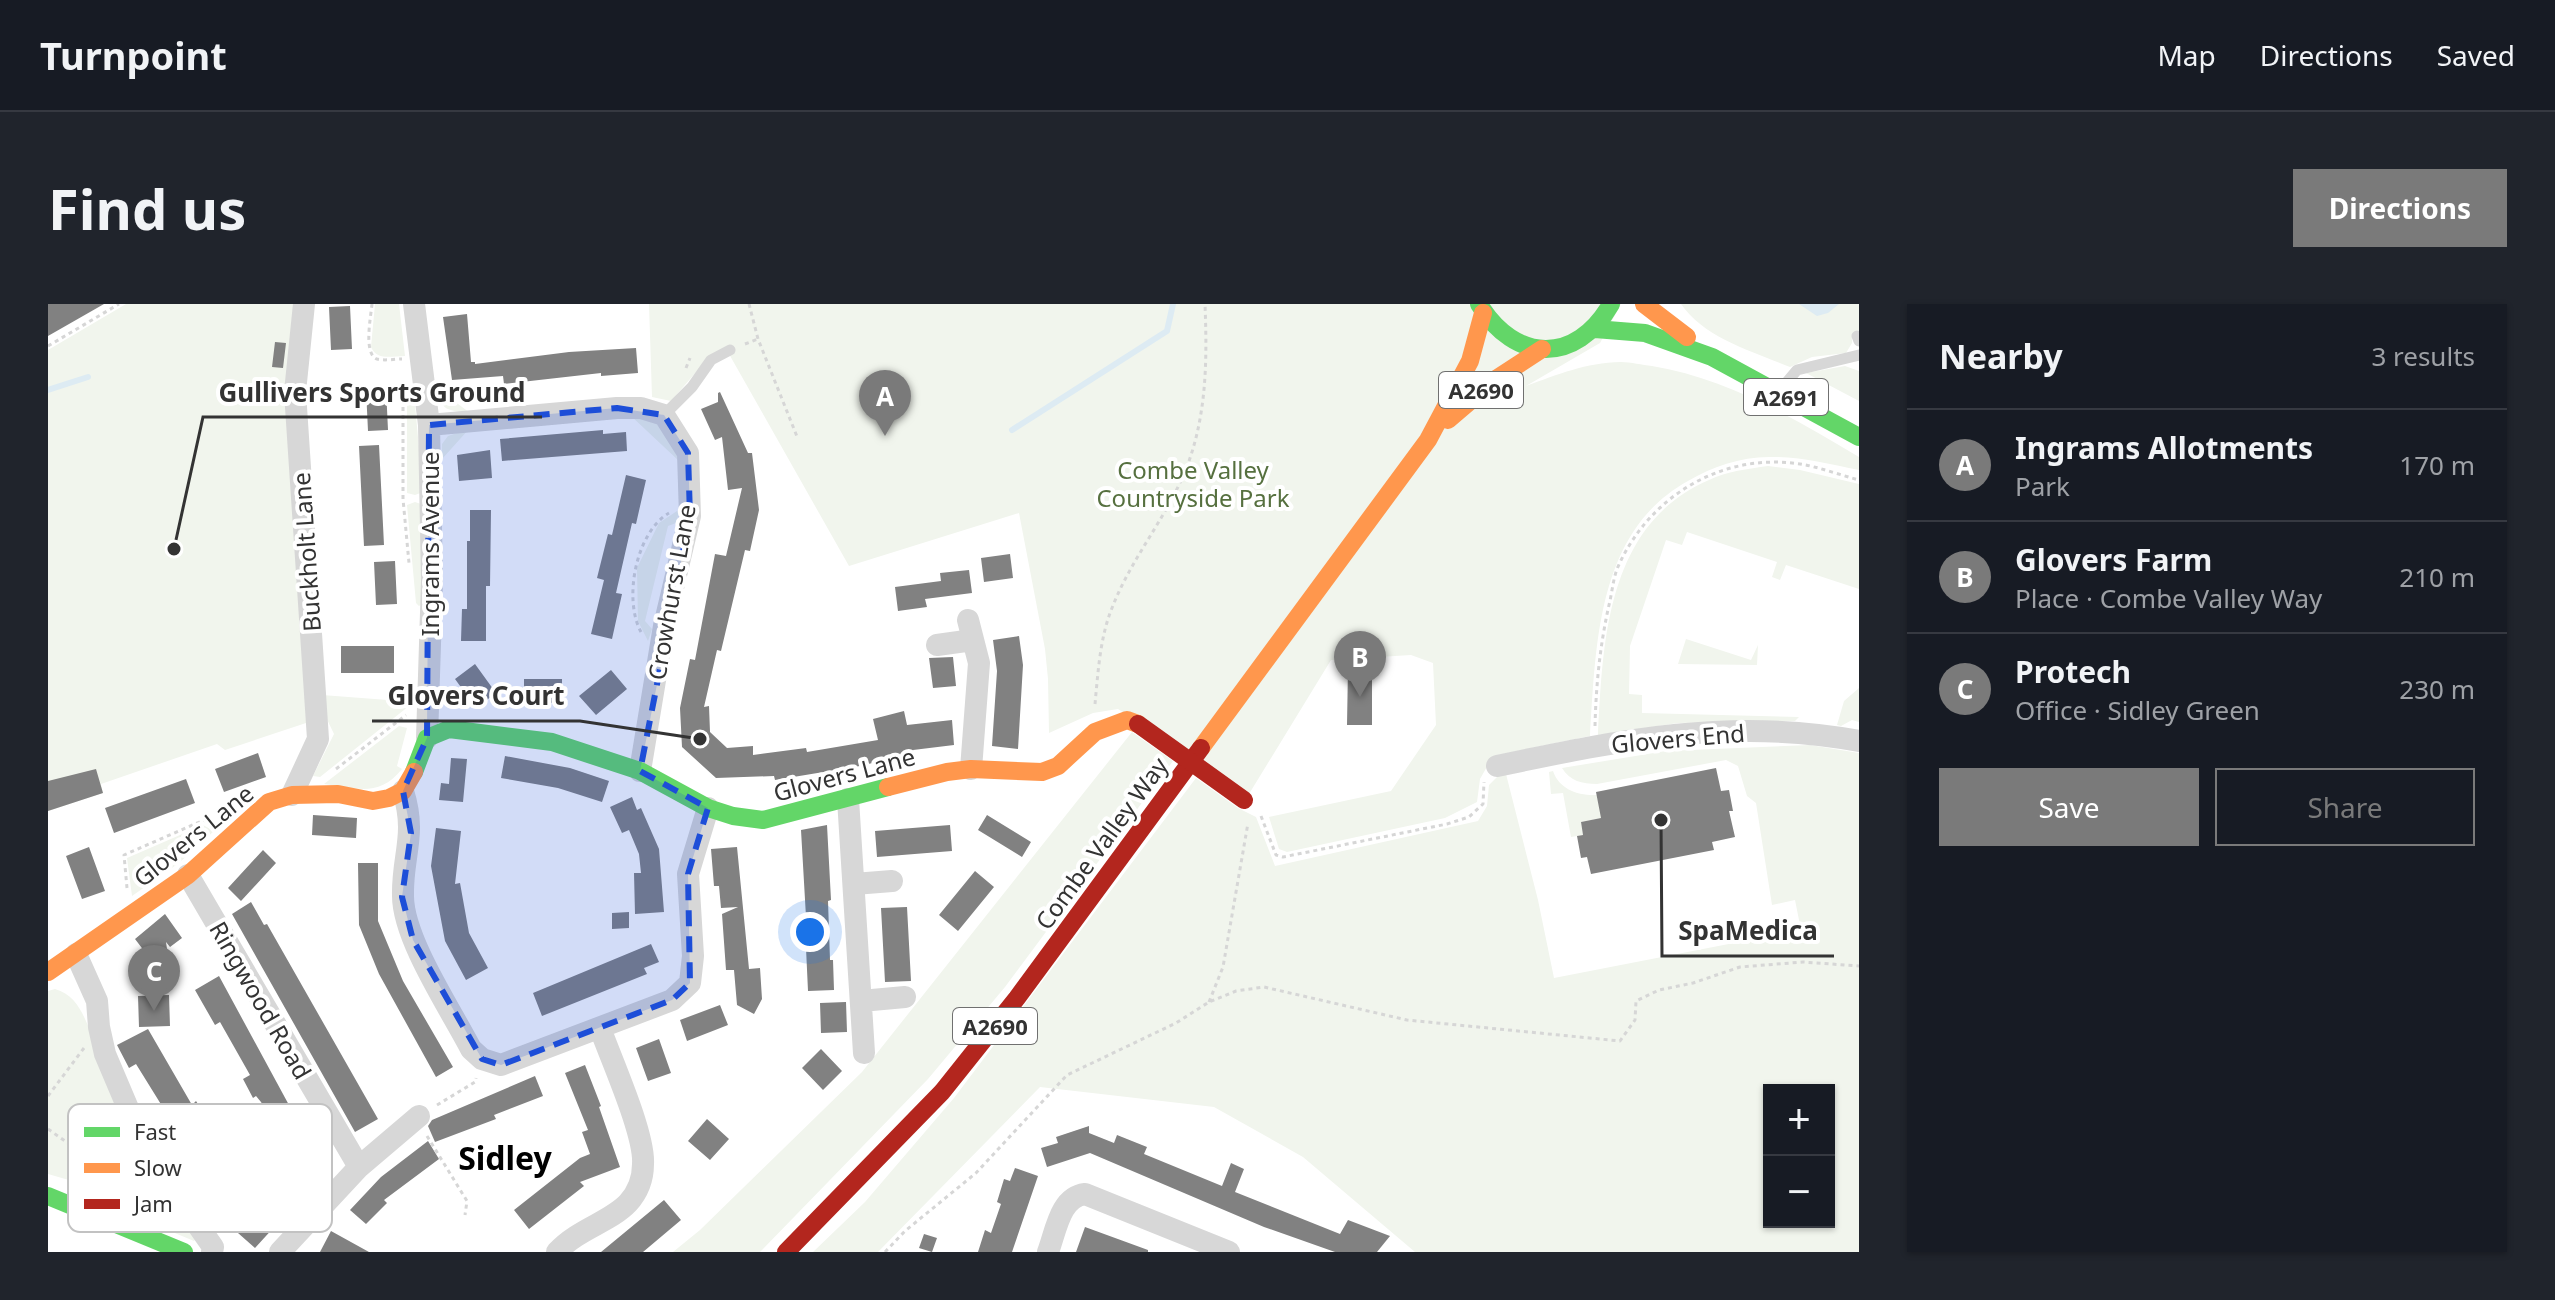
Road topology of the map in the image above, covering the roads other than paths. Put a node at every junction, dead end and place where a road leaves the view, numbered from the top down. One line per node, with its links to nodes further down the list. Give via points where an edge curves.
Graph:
1 (304, 304): 23 (street, Buckholt Lane, via 295,392 318,739)
2 (414, 304): 13 (street, Ingrams Avenue)
3 (1611, 304): 6 (main road)
4 (1644, 304): 10 (main road, A2691)
5 (1481, 309): 7 (main road, via 1508,339); 15 (main road, Combe Valley Way / A2690, via 1470,361)
6 (1595, 329): 7 (main road, via 1571,345); 10 (main road, A2691, via 1645,333)
7 (1542, 349): 15 (main road, Combe Valley Way / A2690, via 1487,385)
8 (730, 350): 12 (lane, via 711,360)
9 (1859, 355): 11 (lane, via 1797,370)
10 (1712, 357): 11 (main road, A2691)
11 (1779, 393): 14 (main road, A2691)
12 (664, 415): 13 (street, via 617,408); 21 (street, Crowhurst Lane, via 688,453 690,516)
13 (429, 425): 17 (street, Ingrams Avenue)
14 (1859, 437)
15 (1428, 440): 51 (main road, Combe Valley Way / A2690, via 1017,998 942,1092)
16 (937, 645): 20 (street, via 971,630 979,663)
17 (427, 738): 21 (main road, Glovers Lane, via 449,729 552,742); 22 (main road)
18 (1859, 741): 19 (street, Glovers End, via 1811,732 1663,735)
19 (1497, 766)
20 (971, 769): 24 (main road, Glovers Lane); 25 (main road, Glovers Lane, bridge, via 1042,772 1058,766 1095,732 1127,720)
21 (640, 771): 26 (main road, Glovers Lane)
22 (403, 791): 23 (main road, Glovers Lane, via 373,801 338,794); 34 (street, via 411,833 402,897 413,940 471,1049 501,1065)
23 (292, 795): 27 (main road, Glovers Lane, via 269,802)
24 (848, 799): 26 (main road, Glovers Lane, via 763,820); 29 (street)
25 (1244, 800)
26 (708, 808): 34 (street, via 688,874 690,983 672,1000)
27 (188, 875): 30 (main road, Glovers Lane); 37 (street, Ringwood Road)
28 (892, 881): 29 (street)
29 (854, 884): 33 (street)
30 (76, 954): 31 (main road, Glovers Lane); 36 (street, via 97,1001 105,1054)
31 (48, 972)
32 (905, 997): 33 (street)
33 (861, 1001): 35 (street)
34 (600, 1028): 50 (street, via 644,1160 636,1193 626,1206 576,1234)
35 (864, 1053)
36 (126, 1104)
37 (322, 1104)
38 (419, 1116): 40 (street)
39 (332, 1121): 40 (street, Ringwood Road)
40 (359, 1167): 42 (street)
41 (48, 1196): 43 (main road)
42 (332, 1196)
43 (68, 1204)
44 (135, 1232): 47 (main road)
45 (202, 1232): 48 (street)
46 (299, 1232): 49 (street)
47 (184, 1252)
48 (212, 1252)
49 (280, 1252)
50 (557, 1252)
51 (786, 1252)
52 (1048, 1252): 53 (street, via 1066,1203 1085,1194)
53 (1229, 1252)

